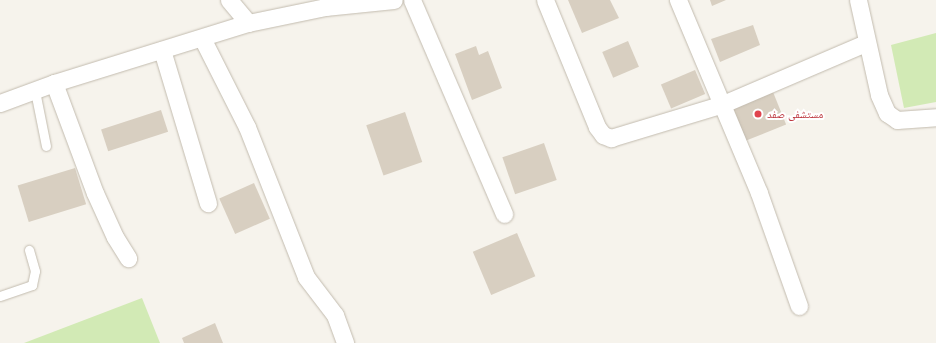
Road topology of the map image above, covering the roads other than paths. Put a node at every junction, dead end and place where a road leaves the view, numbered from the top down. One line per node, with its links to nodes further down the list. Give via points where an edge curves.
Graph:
1 (229, 0): 7 (street)
2 (394, 0): 7 (street, via 326,7)
3 (412, 0): 18 (street)
4 (545, 0): 14 (street, via 597,127 603,135 611,138)
5 (678, 0): 14 (street)
6 (858, 0): 9 (street)
7 (248, 23): 8 (street)
8 (202, 38): 10 (street); 23 (street, via 247,127 306,277 335,315)
9 (865, 43): 14 (street); 15 (street, via 879,95 887,113 897,120)
10 (162, 50): 11 (street); 17 (street)
11 (54, 83): 12 (street); 20 (street, via 95,193 115,237)
12 (35, 91): 13 (street); 16 (lane)
13 (0, 103)
14 (723, 104): 22 (street, via 777,240)
15 (936, 117)
16 (46, 146)
17 (208, 203)
18 (504, 214)
19 (29, 250): 21 (lane, via 35,271 32,285)
20 (128, 258)
21 (0, 296)
22 (799, 306)
23 (345, 343)

